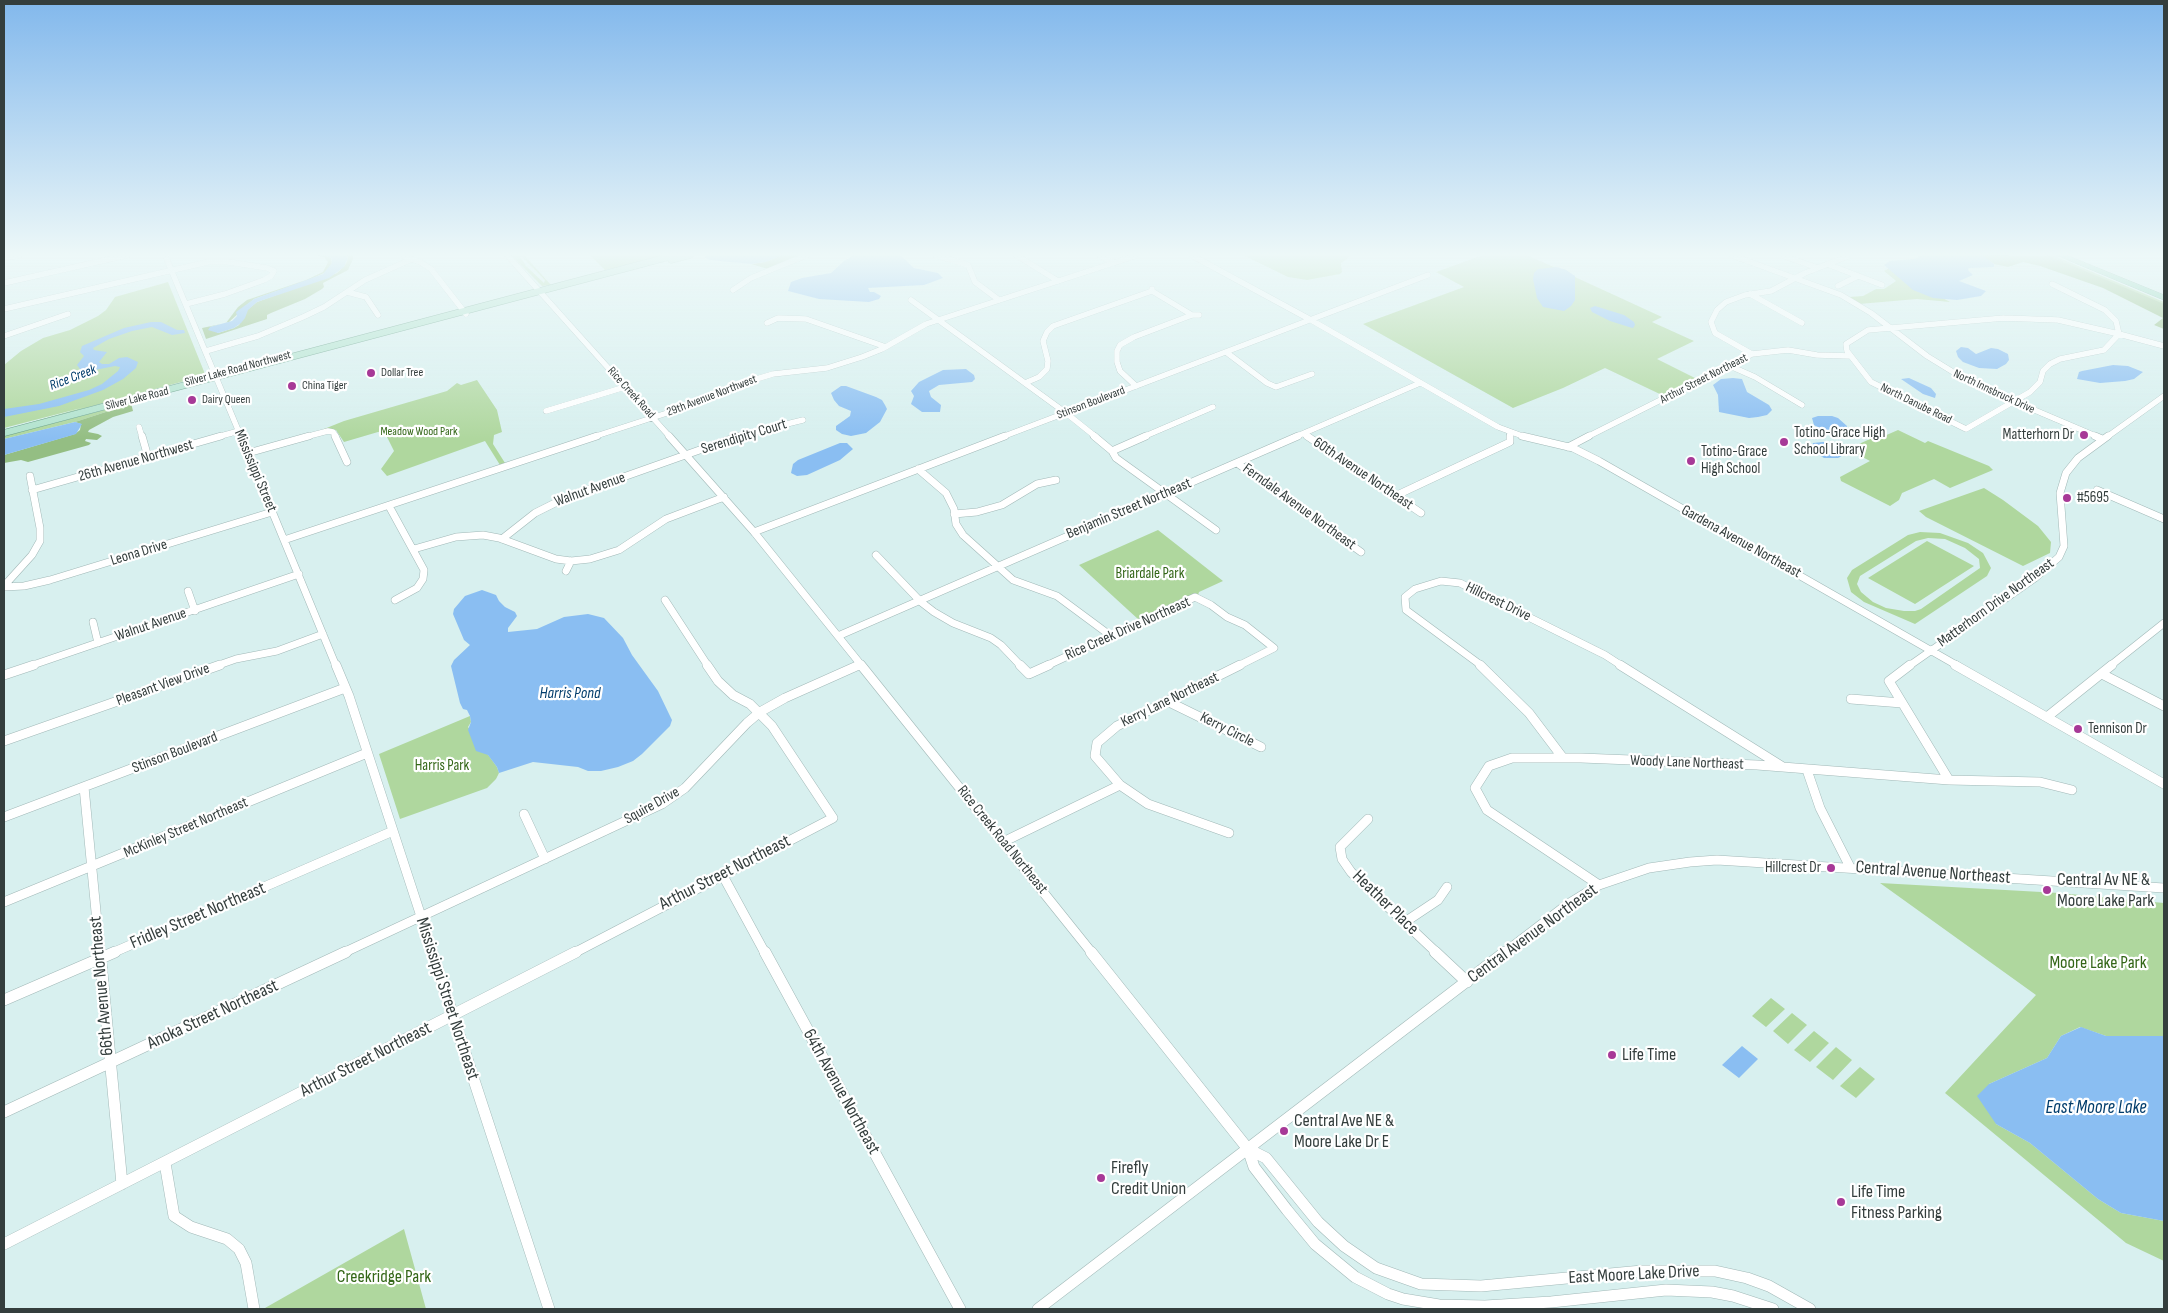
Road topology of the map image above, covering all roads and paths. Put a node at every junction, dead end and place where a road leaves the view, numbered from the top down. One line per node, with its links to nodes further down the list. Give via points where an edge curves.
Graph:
1 (61, 316): 22 (street)
2 (191, 316): 25 (street, Mississippi Street)
3 (304, 316): 25 (street, via 258,336)
4 (449, 316): 31 (main road, Silver Lake Road)
5 (562, 316): 35 (street, Rice Creek Road)
6 (933, 316): 16 (street)
7 (949, 316): 16 (street, 29th Avenue Northwest)
8 (1080, 316): 32 (street, via 1053,326 1047,332 1043,341 1047,369)
9 (1192, 316): 34 (street, via 1120,345 1117,357 1120,371)
10 (1304, 316): 17 (street, Gardena Avenue Northeast)
11 (1320, 316): 17 (street, Stinson Boulevard)
12 (1714, 316): 27 (street, via 1711,322 1715,333)
13 (1790, 316): 19 (street)
14 (1873, 316): 20 (street, North Innsbruck Drive)
15 (2111, 316): 21 (street)
16 (938, 320): 24 (street, 29th Avenue Northwest); 32 (street)
17 (1311, 320): 26 (street, Stinson Boulevard); 33 (street, Gardena Avenue Northeast)
18 (766, 323): 24 (street, via 778,318 806,319)
19 (1802, 323)
20 (1890, 327): 21 (street, via 2026,318 2058,320); 28 (street, via 1868,330 1846,344); 37 (street, North Innsbruck Drive, via 1950,371)
21 (2119, 334): 23 (street); 37 (street, via 2104,350 2050,364 2043,371 2040,382)
22 (4, 336)
23 (2164, 346)
24 (886, 347): 42 (street, 29th Avenue Northwest, via 827,368 757,378)
25 (206, 351): 31 (street, Mississippi Street)
26 (1226, 352): 30 (street, via 1267,384 1276,387); 34 (street, Stinson Boulevard)
27 (1752, 354): 28 (street, Arthur Street Northeast, via 1788,350); 29 (street, Arthur Street Northeast)
28 (1850, 356): 37 (street, North Danube Road, via 1870,382 1966,429)
29 (1730, 366): 38 (street); 50 (street, Arthur Street Northeast)
30 (1312, 374)
31 (216, 377): 45 (street, Mississippi Street); 47 (main road, Silver Lake Road)
32 (1025, 383): 41 (street)
33 (1420, 383): 46 (street, Gardena Avenue Northeast); 48 (street, Benjamin Street Northeast)
34 (1136, 386): 41 (street, Stinson Boulevard)
35 (625, 387): 40 (street); 42 (street, Rice Creek Road)
36 (2164, 396): 49 (street, Matterhorn Drive Northeast)
37 (2013, 402): 49 (street, North Innsbruck Drive)
38 (1802, 405)
39 (1213, 407): 51 (street)
40 (546, 411)
41 (1066, 413): 51 (street); 57 (street, Stinson Boulevard)
42 (653, 418): 53 (street, Rice Creek Road); 65 (street, 29th Avenue Northwest)
43 (804, 420): 53 (street, Serendipity Court, via 741,436)
44 (139, 427): 54 (street)
45 (239, 432): 52 (street, Mississippi Street); 54 (street, 26th Avenue Northwest)
46 (1510, 432): 50 (street, Gardena Avenue Northeast); 63 (street, via 1510,442)
47 (4, 433)
48 (1304, 434): 56 (street, Benjamin Street Northeast); 63 (street, 60th Avenue Northeast)
49 (2102, 439): 94 (street, Matterhorn Drive Northeast, via 2078,458 2066,473 2060,493 2064,546 2059,558)
50 (1568, 447): 94 (street, Gardena Avenue Northeast)
51 (1112, 450): 62 (street, via 1116,458)
52 (248, 453): 55 (street, via 328,431 333,432); 66 (street, Mississippi Street)
53 (686, 455): 64 (street, Rice Creek Road); 72 (street, Walnut Avenue, via 556,501)
54 (148, 457): 60 (street, 26th Avenue Northwest)
55 (347, 462)
56 (1237, 463): 62 (street, Benjamin Street Northeast); 75 (street, Ferndale Avenue Northeast)
57 (918, 470): 68 (street, via 946,493); 71 (street, Stinson Boulevard)
58 (30, 476): 60 (street)
59 (1056, 480): 68 (street, via 1037,484 1002,505)
60 (32, 490): 81 (street, via 40,541)
61 (2097, 490): 69 (street)
62 (1163, 493): 70 (street); 78 (street, Benjamin Street Northeast)
63 (1395, 496): 67 (street, 60th Avenue Northeast)
64 (724, 498): 71 (street, Rice Creek Road); 77 (street, via 656,524 610,553)
65 (389, 506): 73 (street, 29th Avenue Northwest); 74 (street)
66 (272, 512): 73 (street, Mississippi Street); 81 (street, Leona Drive, via 50,580 24,586)
67 (1421, 513)
68 (954, 514): 78 (street, via 963,535)
69 (2164, 519)
70 (1216, 530)
71 (754, 532): 90 (street, Rice Creek Road Northeast)
72 (502, 539): 74 (street, via 466,535); 77 (street, via 556,559)
73 (284, 540): 80 (street, Mississippi Street)
74 (414, 549): 83 (street, via 423,566 423,578 412,592)
75 (1362, 552)
76 (876, 555): 85 (street)
77 (571, 561): 79 (street)
78 (997, 566): 85 (street, Benjamin Street Northeast); 91 (street, via 1014,580 1058,596)
79 (566, 571)
80 (299, 574): 86 (street, Walnut Avenue); 89 (street, Mississippi Street)
81 (4, 586)
82 (188, 591): 86 (street)
83 (395, 600)
84 (665, 600): 103 (street, via 718,681)
85 (921, 602): 90 (street, Benjamin Street Northeast); 91 (street, Rice Creek Drive Northeast, via 953,623 991,638 1029,674)
86 (195, 611): 92 (street, Walnut Avenue)
87 (94, 622): 92 (street)
88 (2164, 623): 96 (street)
89 (323, 634): 98 (street, Mississippi Street); 105 (street, Pleasant View Drive, via 277,650 236,659)
90 (838, 636): 95 (street, Rice Creek Road Northeast)
91 (1111, 636): 93 (street, Rice Creek Drive Northeast, via 1195,597 1245,625)
92 (98, 643): 97 (street, Walnut Avenue)
93 (1274, 648): 100 (street, Kerry Lane Northeast)
94 (1930, 650): 101 (street, Matterhorn Drive Northeast, via 1889,681); 104 (street, Gardena Avenue Northeast)
95 (861, 664): 103 (street, Squire Drive); 121 (street, Rice Creek Road Northeast)
96 (2102, 674): 102 (street); 104 (street)
97 (4, 675)
98 (346, 688): 107 (street, Mississippi Street Northeast); 114 (street, Stinson Boulevard)
99 (1851, 699): 101 (street)
100 (1167, 701): 106 (street, Kerry Circle); 113 (street, Kerry Lane Northeast, via 1117,726 1097,743 1095,756)
101 (1902, 703): 111 (street)
102 (2164, 706)
103 (760, 712): 122 (street, Squire Drive, via 671,800); 125 (street, Arthur Street Northeast, via 833,818)
104 (2047, 716): 112 (street, Gardena Avenue Northeast)
105 (4, 741)
106 (1260, 747)
107 (367, 753): 119 (street, Mississippi Street Northeast); 123 (street, McKinley Street Northeast)
108 (1563, 758): 109 (street, Woody Lane Northeast); 109 (street, Hillcrest Drive, via 1529,714 1482,666 1406,610 1405,597 1415,589 1441,581 1460,583 1605,655); 126 (street, Woody Lane Northeast, via 1512,758 1489,766 1475,788 1487,810)
109 (1785, 768): 110 (street, Woody Lane Northeast)
110 (1807, 770): 111 (street, Woody Lane Northeast); 124 (street, via 1820,808)
111 (1949, 780): 115 (street, Woody Lane Northeast, via 2040,782)
112 (2164, 784)
113 (1120, 785): 120 (street, Kerry Lane Northeast, via 1148,804); 121 (street)
114 (84, 787): 117 (street, Stinson Boulevard); 123 (street, 66th Avenue Northeast)
115 (2072, 790)
116 (524, 814): 122 (street)
117 (4, 817)
118 (1368, 819): 131 (street, Heather Place, via 1345,840 1340,848 1342,859 1351,872)
119 (393, 831): 130 (street, Mississippi Street Northeast); 132 (street, Fridley Street Northeast)
120 (1229, 833)
121 (1003, 842): 138 (street, Rice Creek Road Northeast)
122 (545, 859): 130 (street, Squire Drive)
123 (92, 867): 129 (street, McKinley Street Northeast); 132 (street, 66th Avenue Northeast)
124 (1850, 867): 126 (street, Central Avenue Northeast, via 1703,860 1649,868); 128 (street, Central Avenue Northeast)
125 (722, 874): 135 (street, Arthur Street Northeast); 146 (street, 64th Avenue Northeast)
126 (1599, 885): 133 (street, Central Avenue Northeast, via 1568,904)
127 (1447, 887): 131 (street, via 1438,900)
128 (2164, 888)
129 (4, 902)
130 (421, 918): 135 (street, Mississippi Street Northeast); 136 (street, Anoka Street Northeast)
131 (1405, 922): 133 (street, Heather Place)
132 (99, 959): 134 (street, Fridley Street Northeast); 136 (street, 66th Avenue Northeast)
133 (1467, 982): 138 (street, Central Avenue Northeast)
134 (4, 1000)
135 (453, 1016): 139 (street, Arthur Street Northeast); 145 (street, Mississippi Street Northeast)
136 (110, 1063): 137 (street, Anoka Street Northeast); 140 (street, 66th Avenue Northeast)
137 (4, 1112)
138 (1248, 1149): 142 (street, Rice Creek Road Northeast, via 1266,1158 1332,1236 1376,1268 1421,1284); 143 (street, Rice Creek Road Northeast, via 1254,1167 1315,1244 1355,1277 1403,1299); 147 (street, Central Avenue Northeast)
139 (165, 1163): 140 (street, Arthur Street Northeast); 144 (street, via 174,1216 191,1228 227,1238 239,1249 246,1263)
140 (122, 1184): 141 (street, Arthur Street Northeast)
141 (4, 1244)
142 (1481, 1286): 149 (street, East Moore Lake Drive, via 1642,1271 1715,1271 1769,1286)
143 (1486, 1308): 148 (street, East Moore Lake Drive, via 1666,1290 1712,1292)
144 (254, 1309)
145 (549, 1309)
146 (960, 1309)
147 (1038, 1309)
148 (1773, 1309)
149 (1810, 1309)

